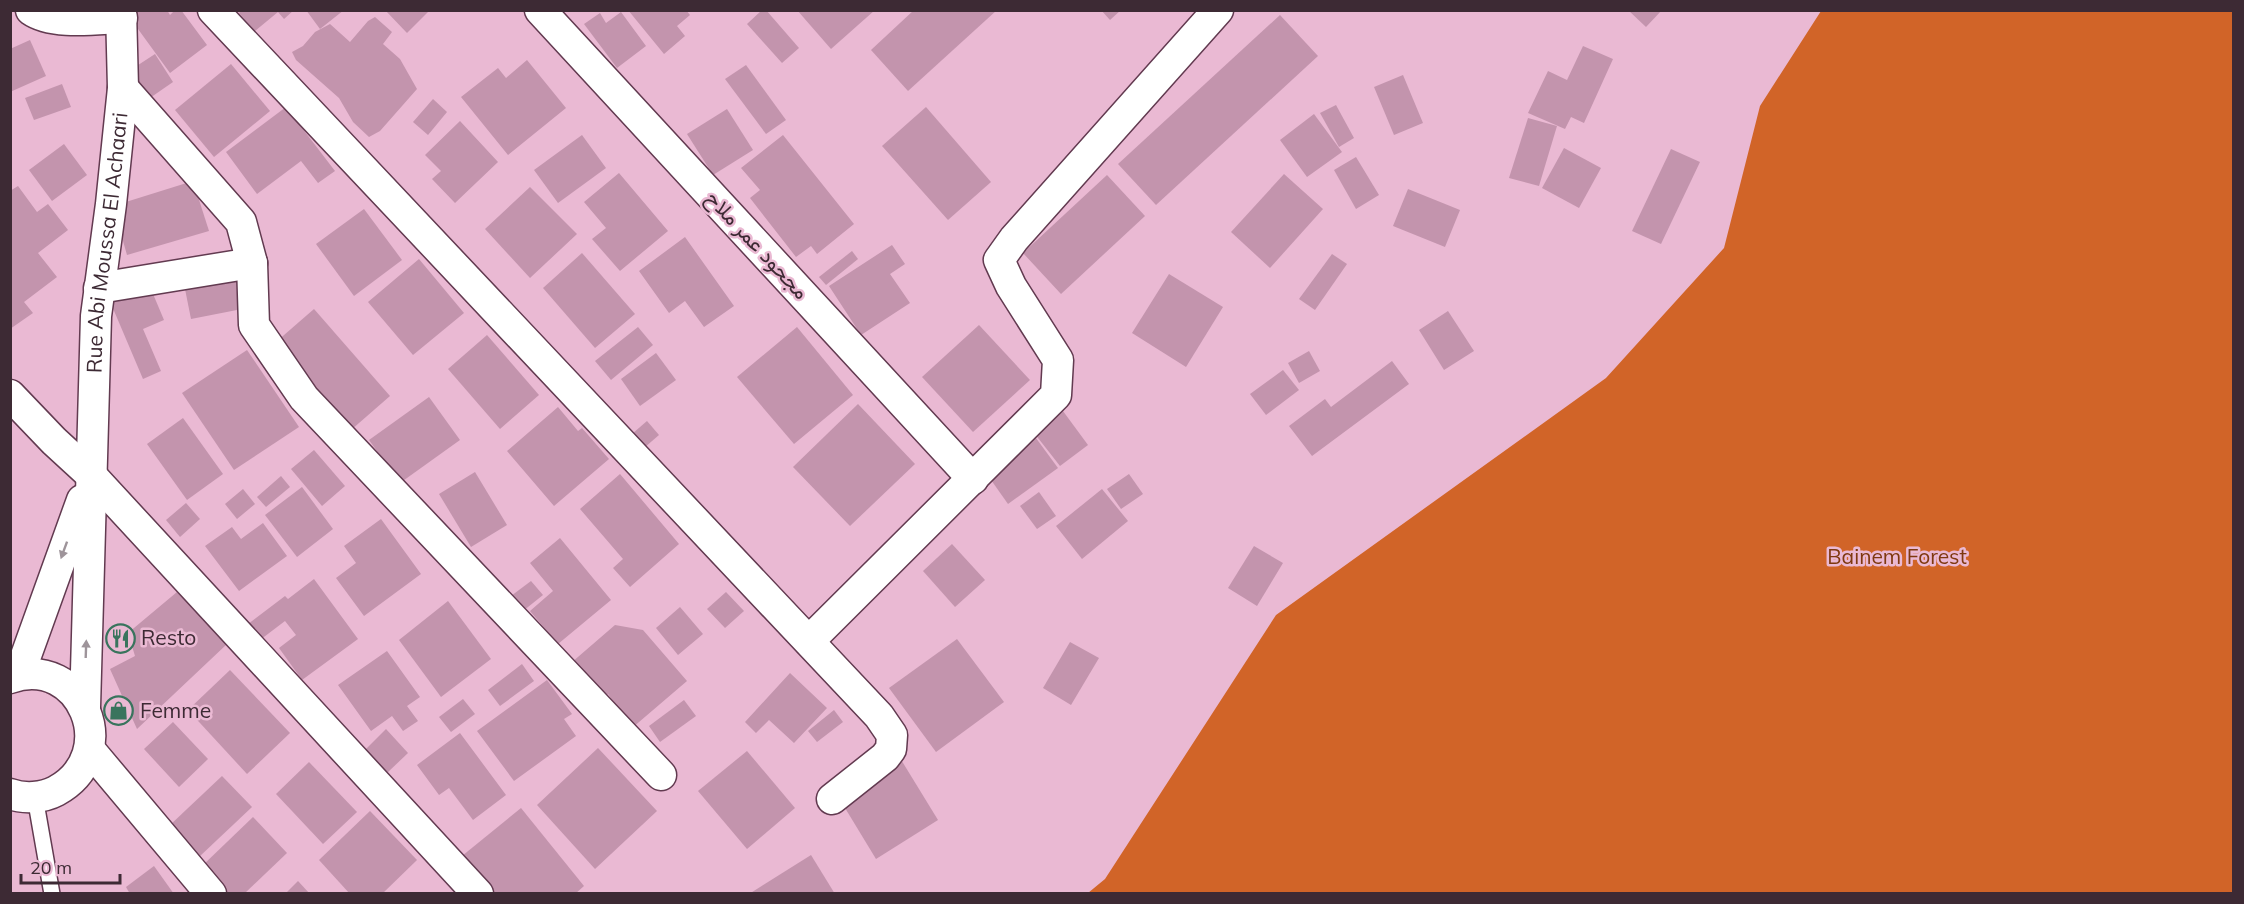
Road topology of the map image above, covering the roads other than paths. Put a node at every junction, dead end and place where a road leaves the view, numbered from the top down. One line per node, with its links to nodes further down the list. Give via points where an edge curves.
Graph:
1 (31, 10): 5 (street, via 40,17 71,20)
2 (213, 10): 12 (street)
3 (540, 10): 11 (street, مجحود عمر ملاح)
4 (1218, 10): 11 (street, via 999,260 1058,360 1056,395)
5 (122, 14): 6 (street, Rue Abi Moussa El Achaari)
6 (123, 88): 7 (street, via 241,222); 8 (street, Rue Abi Moussa El Achaari)
7 (252, 263): 8 (street); 16 (street, via 254,325 304,398)
8 (99, 288): 10 (street, Rue Abi Moussa El Achaari)
9 (10, 394): 10 (street)
10 (91, 475): 13 (street, one-way to 13); 14 (street, Rue Abi Moussa El Achaari, one-way to 10); 21 (street)
11 (973, 479): 12 (street)
12 (810, 641): 18 (street, via 892,735 891,749 885,757)
13 (15, 677): 14 (street, via 39,675 57,681)
14 (85, 707): 15 (street, Rue Abi Moussa El Achaari, via 92,735)
15 (90, 750): 17 (street, via 75,777 64,787 50,794); 20 (street)
16 (662, 775)
17 (23, 795): 19 (lane)
18 (832, 799)
19 (52, 894)
20 (211, 894)
21 (478, 894)

